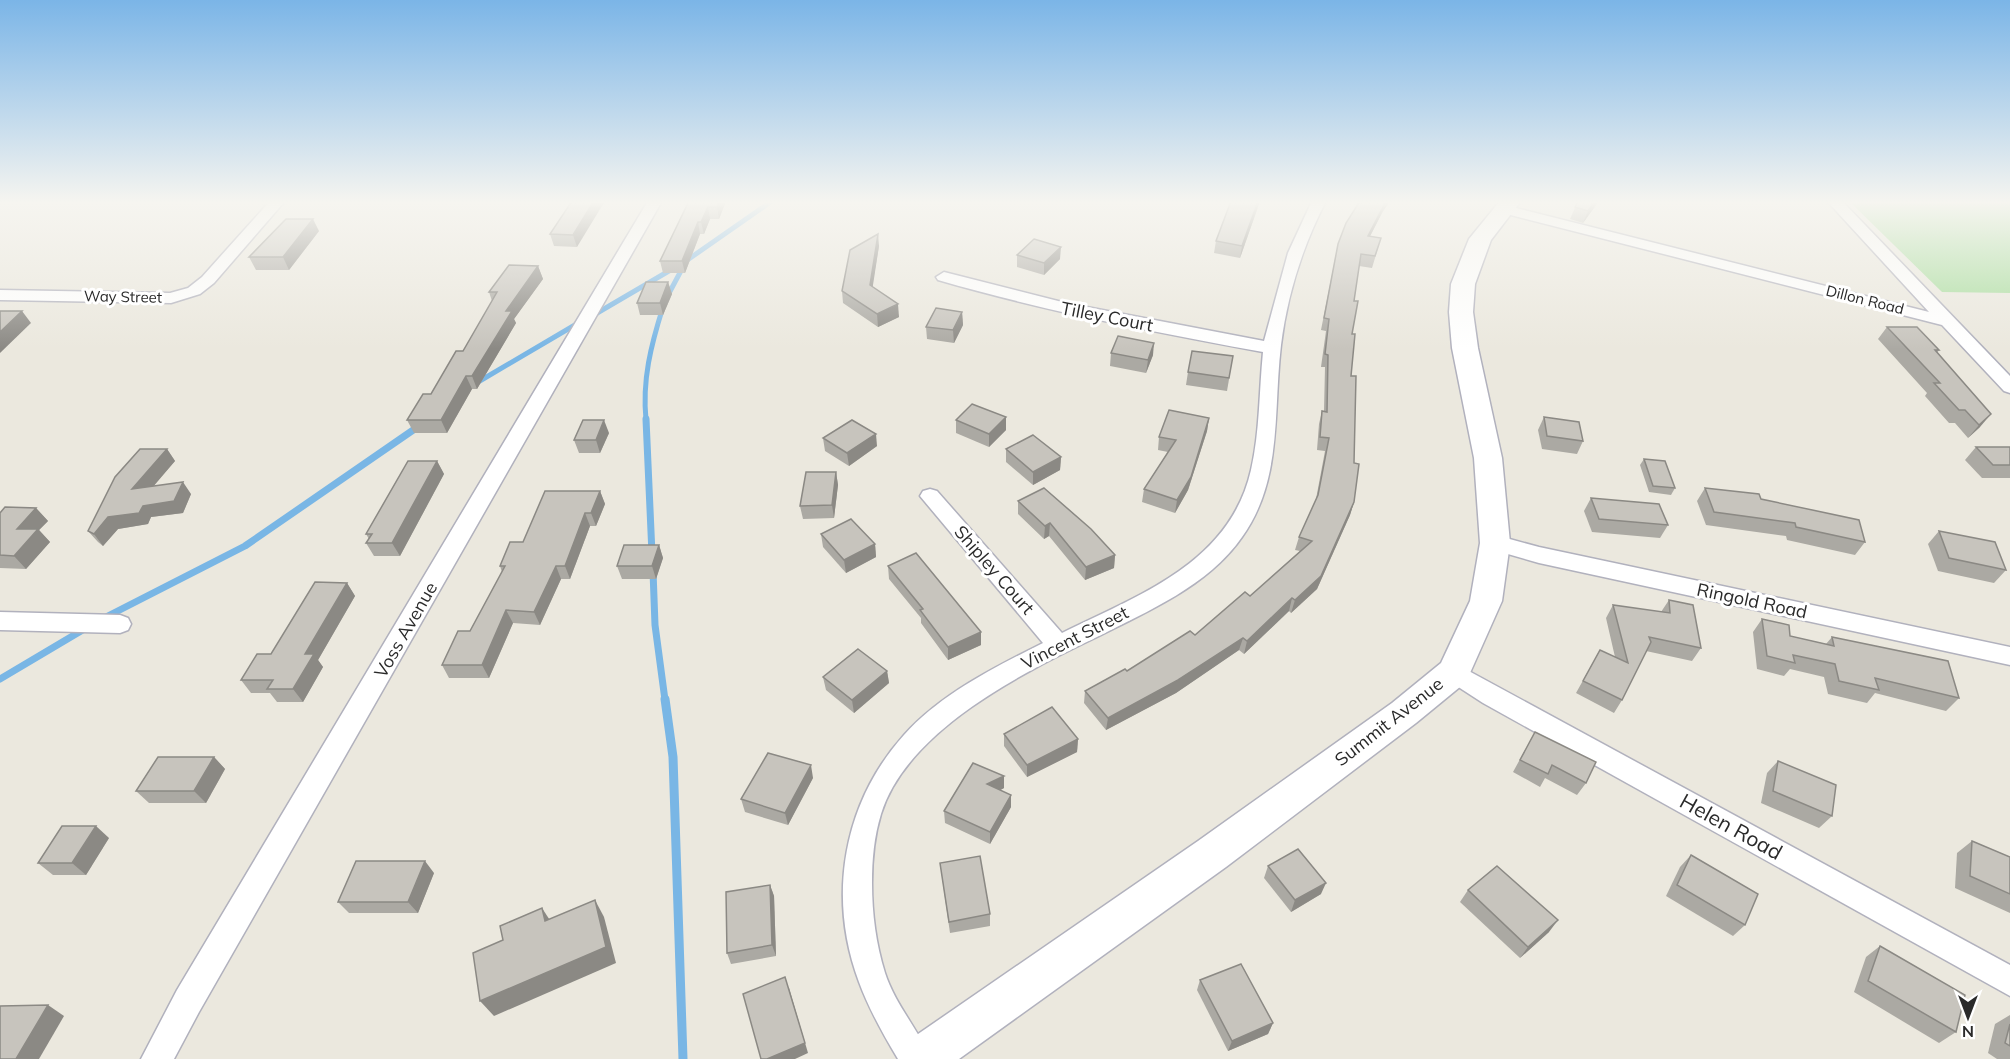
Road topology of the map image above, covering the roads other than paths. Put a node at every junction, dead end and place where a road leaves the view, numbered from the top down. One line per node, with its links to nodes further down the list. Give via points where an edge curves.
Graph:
1 (234, 250): 8 (street, Way Street, via 194,291 171,298)
2 (628, 250): 20 (street, Voss Avenue)
3 (1295, 250): 10 (street, Vincent Street)
4 (1475, 250): 13 (main road, Summit Avenue, via 1462,284 1461,312 1488,458)
5 (1679, 250): 9 (street, Dillon Road)
6 (1880, 250): 9 (street)
7 (944, 277): 10 (street, Tilley Court, via 1084,314)
8 (0, 295)
9 (1946, 321): 11 (street)
10 (1272, 348): 16 (street, Vincent Street, via 1264,449 1254,496 1234,532 1200,566 1164,593)
11 (2010, 387)
12 (930, 496): 16 (street, Shipley Court)
13 (1495, 543): 17 (street, Ringold Road); 18 (main road, Summit Avenue, via 1486,601)
14 (0, 621): 15 (street)
15 (120, 624)
16 (1059, 645): 21 (street, Vincent Street, via 981,688 923,729 893,763 874,798 858,850 862,948 877,993)
17 (2010, 656)
18 (1454, 672): 19 (street, Helen Road); 22 (main road, Summit Avenue, via 1212,854)
19 (2010, 981)
20 (157, 1059)
21 (915, 1059)
22 (921, 1059)

